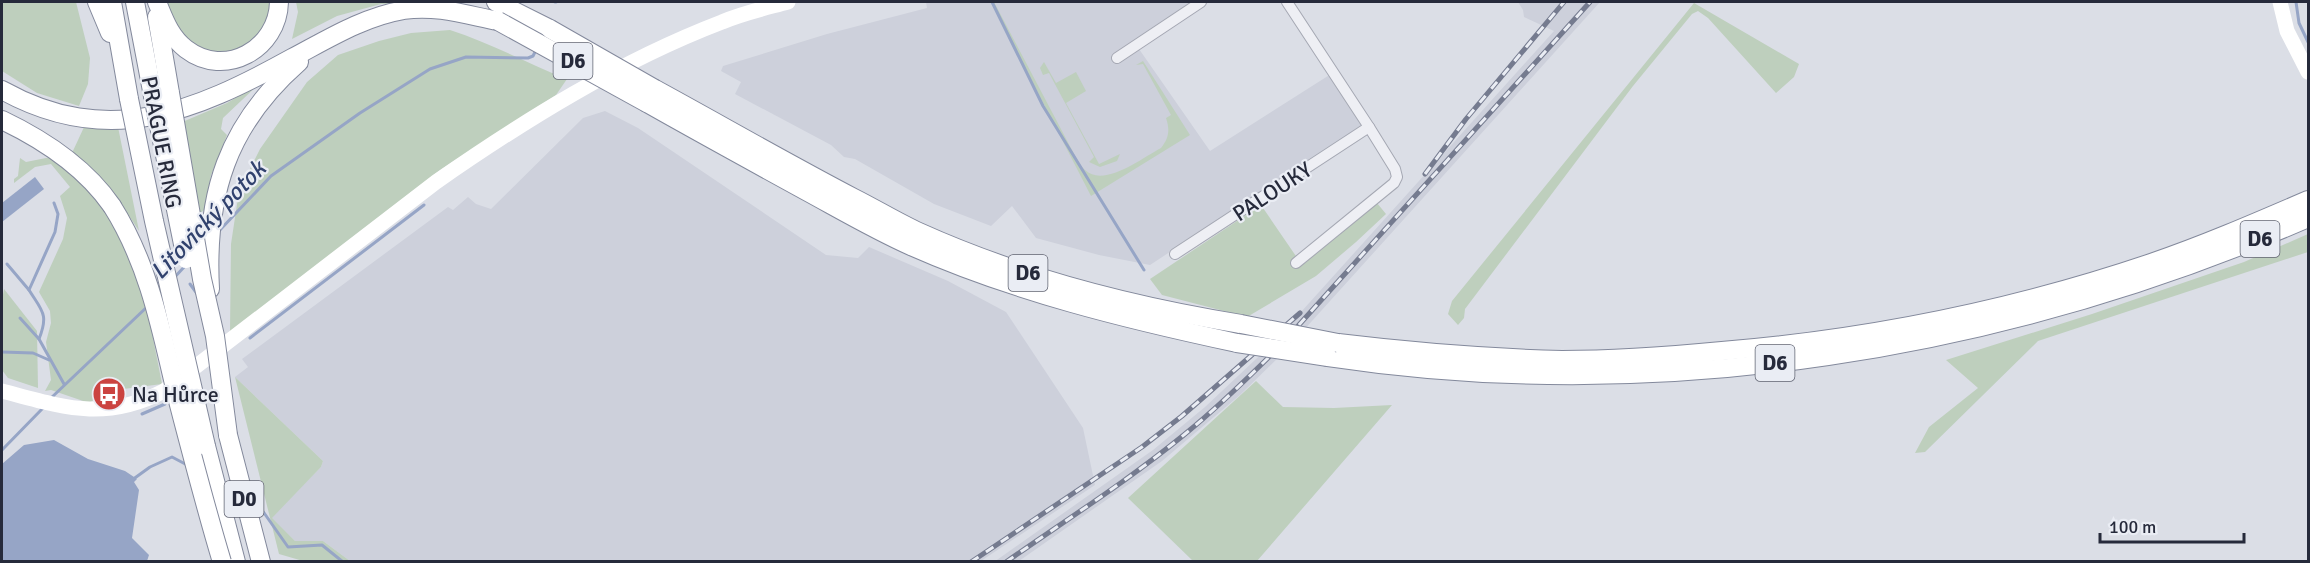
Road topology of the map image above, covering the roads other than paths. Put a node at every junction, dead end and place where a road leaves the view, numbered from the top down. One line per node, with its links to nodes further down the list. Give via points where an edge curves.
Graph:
1 (98, 2): 14 (highway)
2 (112, 2): 14 (highway, PRAGUE RING / D0)
3 (135, 2): 17 (highway, PRAGUE RING / D0)
4 (156, 2): 5 (highway, via 182,46 198,56 218,61 239,58 259,47 273,30); 17 (highway)
5 (279, 2)
6 (460, 2): 11 (highway, D6)
7 (788, 2): 27 (main road, via 723,21 623,67 482,150 164,392 137,404 91,410)
8 (1201, 2): 13 (street)
9 (1287, 2): 20 (street)
10 (2280, 2): 15 (main road, via 2287,31)
11 (503, 8): 12 (highway, via 406,10 366,21); 18 (highway, D6, bridge); 18 (highway, D6, bridge, via 550,29)
12 (329, 38): 16 (highway, via 199,103 143,119 70,116); 25 (highway, bridge, via 272,87 254,109 237,136 218,184 210,235)
13 (1117, 58)
14 (124, 69): 30 (highway, PRAGUE RING / D0, bridge, via 178,332)
15 (2308, 72)
16 (2, 90)
17 (161, 94): 25 (highway, bridge); 28 (highway, PRAGUE RING / D0, bridge, via 174,206)
18 (651, 96): 26 (highway, D6, bridge, via 918,231 971,253 1072,287 1165,311 1241,324); 26 (highway, D6, bridge, via 842,211 987,277 1159,327 1237,343)
19 (2, 120): 29 (highway, bridge, via 67,159 105,196 123,223 155,302)
20 (1369, 127): 23 (street, PALOUKY); 24 (street, via 1395,169 1394,183)
21 (2308, 200): 26 (highway, D6, via 2151,263 1993,308 1855,335 1669,356 1563,360)
22 (2308, 218): 26 (highway, D6, via 2179,270 2078,302 1997,324 1857,352 1675,372 1571,376 1430,369)
23 (1175, 254)
24 (1296, 263)
25 (214, 336): 28 (highway, bridge)
26 (1333, 350)
27 (2, 392)
28 (228, 435): 31 (highway, PRAGUE RING / D0)
29 (222, 561)
30 (236, 561)
31 (261, 561)

